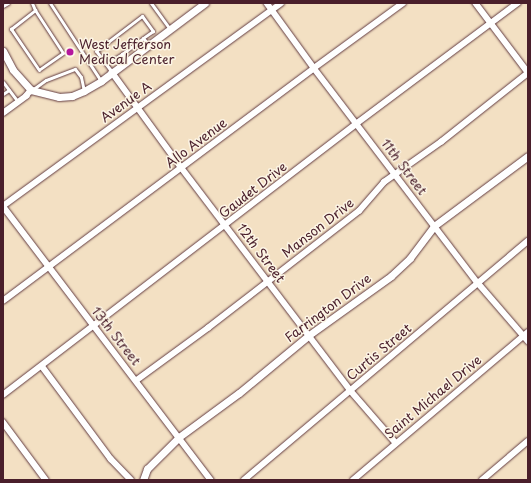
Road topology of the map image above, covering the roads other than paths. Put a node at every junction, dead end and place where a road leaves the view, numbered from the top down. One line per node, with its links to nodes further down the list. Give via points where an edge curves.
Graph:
1 (8, 3): 11 (lane)
2 (32, 3): 12 (lane)
3 (50, 3): 26 (lane)
4 (205, 3): 15 (street)
5 (267, 3): 13 (street, 11th Street)
6 (282, 3): 13 (street, Avenue A)
7 (403, 3): 23 (street, Allo Avenue)
8 (475, 3): 14 (street)
9 (518, 3): 14 (street, Gaudet Drive)
10 (153, 4): 15 (lane)
11 (3, 6)
12 (35, 10): 12 (lane, via 63,53 39,70 11,29)
13 (272, 10): 23 (street, 11th Street); 33 (street, Avenue A)
14 (490, 24): 25 (street); 35 (street, Gaudet Drive)
15 (170, 29): 17 (street)
16 (143, 38): 17 (lane); 19 (lane); 22 (lane, via 153,31 142,16 96,51)
17 (149, 45): 21 (street)
18 (3, 51): 20 (street)
19 (122, 54): 21 (lane); 22 (lane)
20 (5, 59): 29 (street)
21 (128, 61): 24 (street)
22 (106, 64): 24 (lane)
23 (314, 68): 35 (street, 11th Street); 37 (street, Allo Avenue)
24 (112, 72): 26 (street); 33 (street, 12th Street)
25 (528, 73): 38 (street, Manson Drive, via 441,142)
26 (101, 81): 30 (street)
27 (3, 82): 28 (lane)
28 (9, 90): 31 (lane); 32 (lane)
29 (31, 90): 30 (street, via 59,97 72,96); 30 (lane, via 46,80 75,69 81,77); 32 (street)
30 (84, 91)
31 (3, 94)
32 (18, 102): 34 (street)
33 (138, 107): 37 (street, 12th Street); 39 (street, Avenue A)
34 (3, 113)
35 (356, 124): 38 (street, 11th Street); 40 (street, Gaudet Drive)
36 (528, 156): 41 (street, Farrington Drive)
37 (181, 167): 40 (street, 12th Street); 43 (street, Allo Avenue)
38 (395, 174): 41 (street, 11th Street); 44 (street, Manson Drive, via 379,187 359,211)
39 (3, 206): 43 (street, 13th Street)
40 (226, 225): 44 (street, 12th Street); 47 (street, Gaudet Drive)
41 (434, 226): 45 (street, 11th Street); 49 (street, Farrington Drive, via 410,258 391,276)
42 (528, 241): 45 (street, Curtis Street)
43 (48, 267): 46 (street, Allo Avenue); 47 (street, 13th Street)
44 (268, 280): 49 (street, 12th Street); 52 (street, Manson Drive, via 208,328)
45 (478, 283): 48 (street, 11th Street); 53 (street, Curtis Street)
46 (3, 301)
47 (95, 326): 51 (street, Gaudet Drive); 52 (street, 13th Street)
48 (526, 334): 50 (street, 11th Street); 58 (street, Saint Michael Drive)
49 (309, 335): 53 (street, 12th Street); 56 (street, Farrington Drive, via 239,393)
50 (528, 341)
51 (42, 366): 54 (street, Gaudet Drive); 60 (street, via 111,459)
52 (136, 380): 56 (street, 13th Street)
53 (350, 390): 58 (street, 12th Street); 63 (street, Curtis Street)
54 (3, 395)
55 (3, 422): 59 (street)
56 (179, 437): 61 (street, Farrington Drive, via 147,469); 62 (street, 13th Street)
57 (528, 441): 65 (street)
58 (396, 443): 64 (street, Saint Michael Drive)
59 (46, 480)
60 (131, 480)
61 (143, 480)
62 (211, 480)
63 (244, 480)
64 (353, 480)
65 (482, 480)

